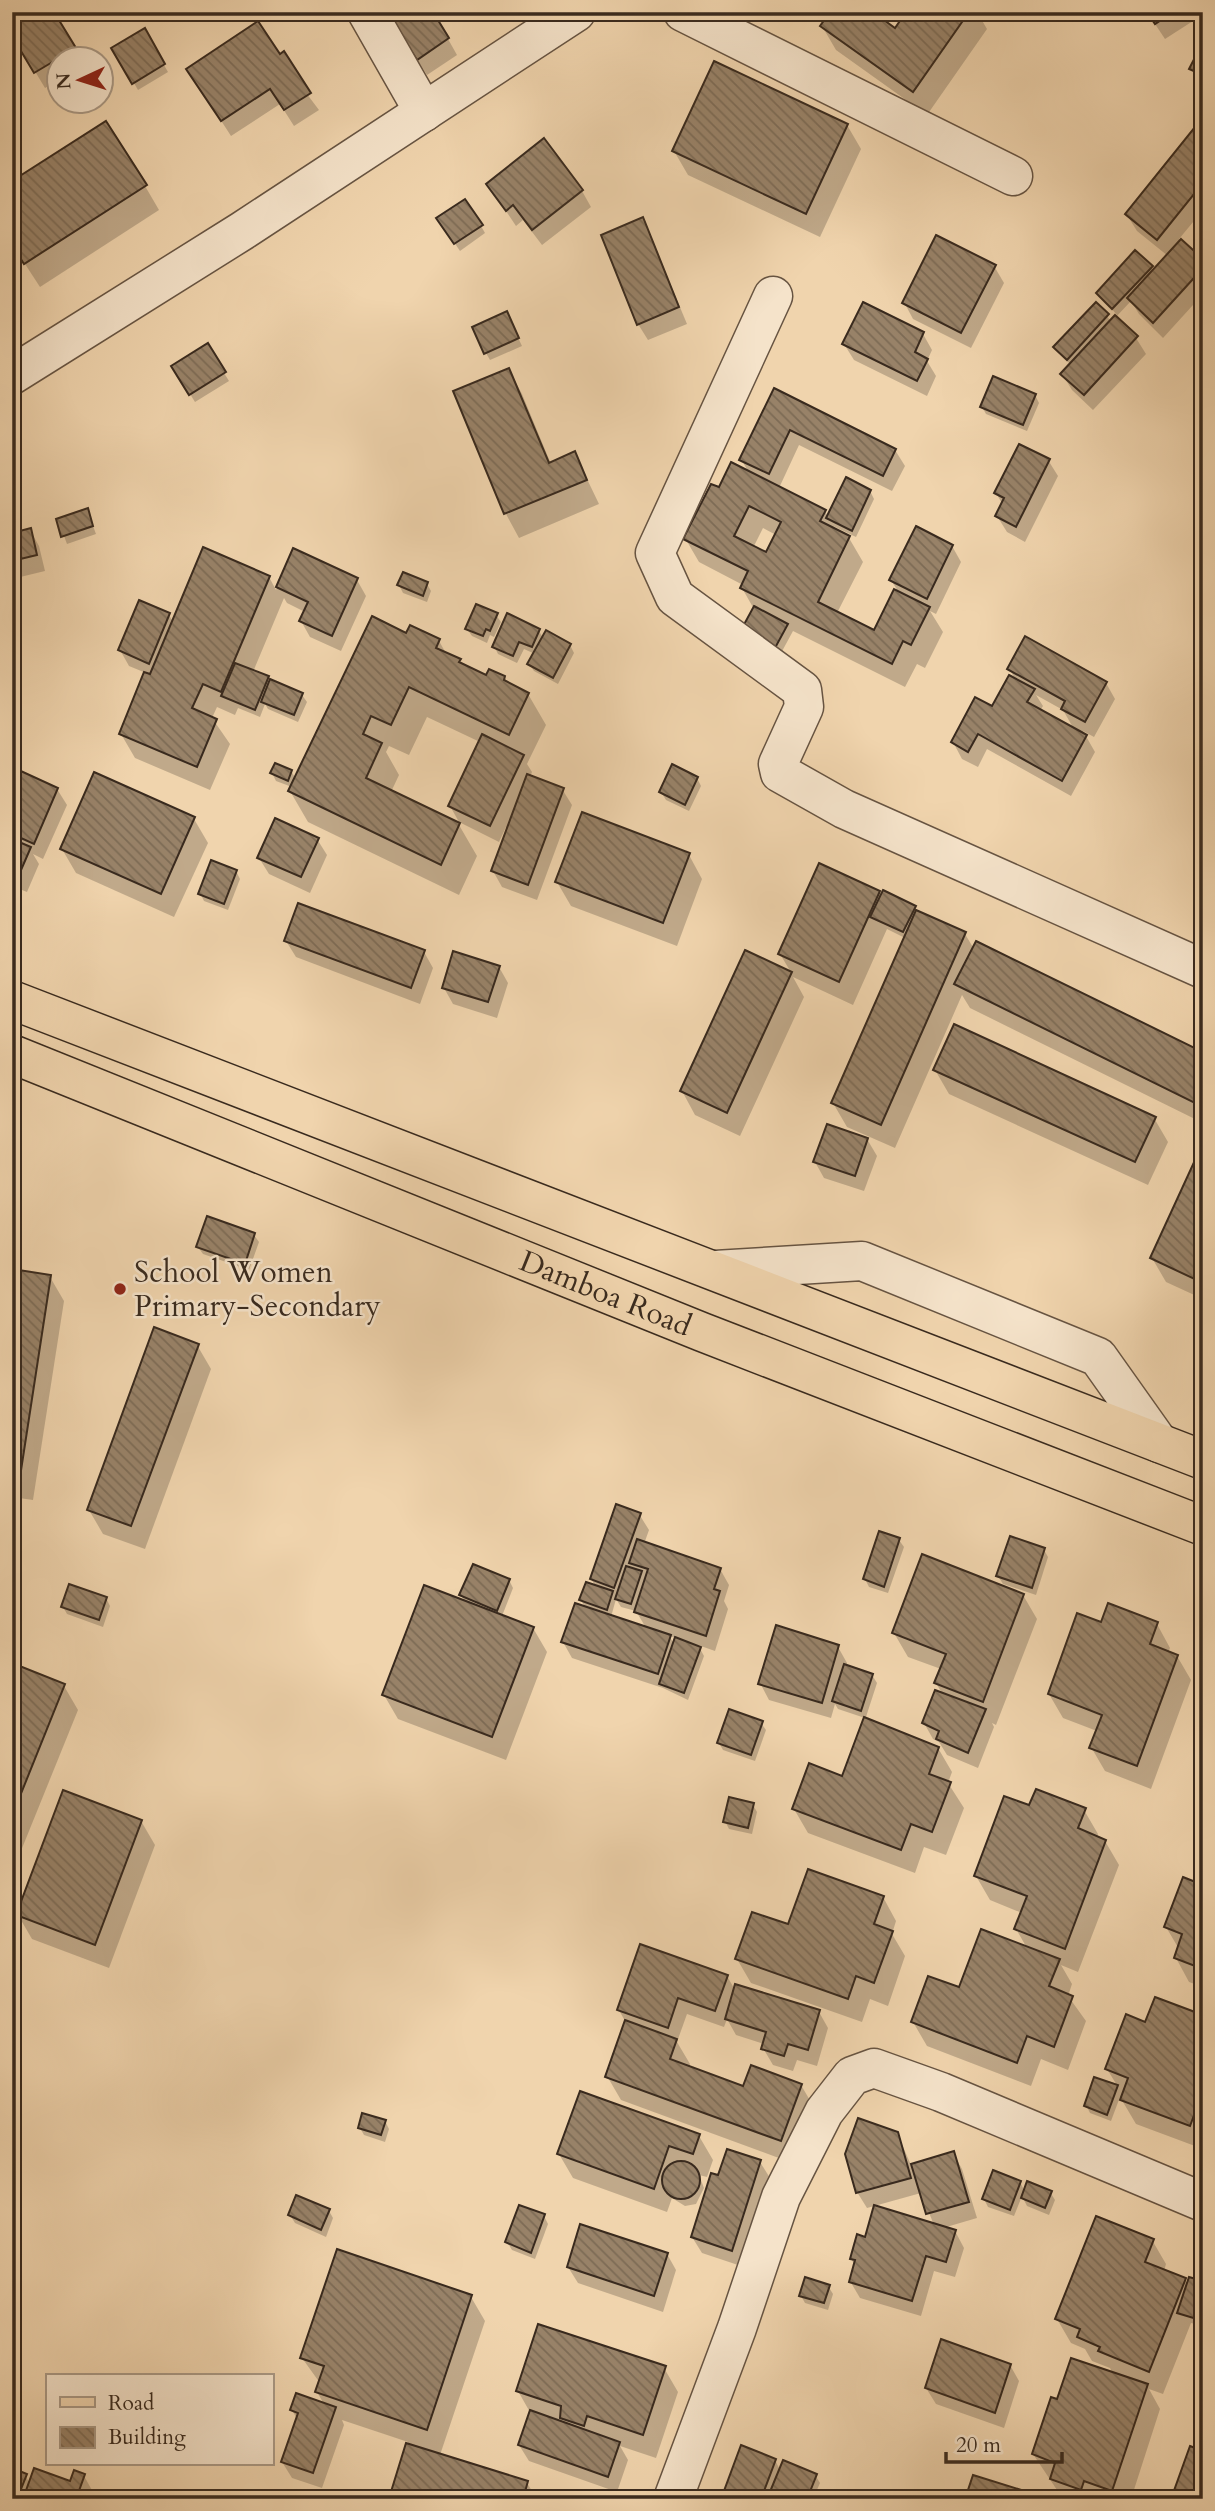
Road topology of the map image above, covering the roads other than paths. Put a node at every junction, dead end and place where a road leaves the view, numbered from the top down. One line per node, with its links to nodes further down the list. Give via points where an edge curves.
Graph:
1 (367, 12): 4 (street)
2 (576, 12): 4 (street)
3 (683, 12): 5 (street)
4 (424, 112): 7 (street)
5 (1013, 176)
6 (773, 296): 8 (street, via 655,553 675,597 802,690 804,707 778,764 780,773 844,808)
7 (12, 374)
8 (1203, 969)
9 (12, 1000): 11 (main road, Damboa Road)
10 (12, 1054): 14 (main road, Damboa Road, via 702,1332)
11 (715, 1270): 12 (main road, Damboa Road); 12 (street, via 862,1261 1098,1357)
12 (1159, 1443): 13 (main road, Damboa Road)
13 (1203, 1460)
14 (1203, 1526)
15 (1203, 2202): 16 (street, via 941,2092 874,2068 852,2076 824,2112 780,2197 737,2329)
16 (673, 2499)

